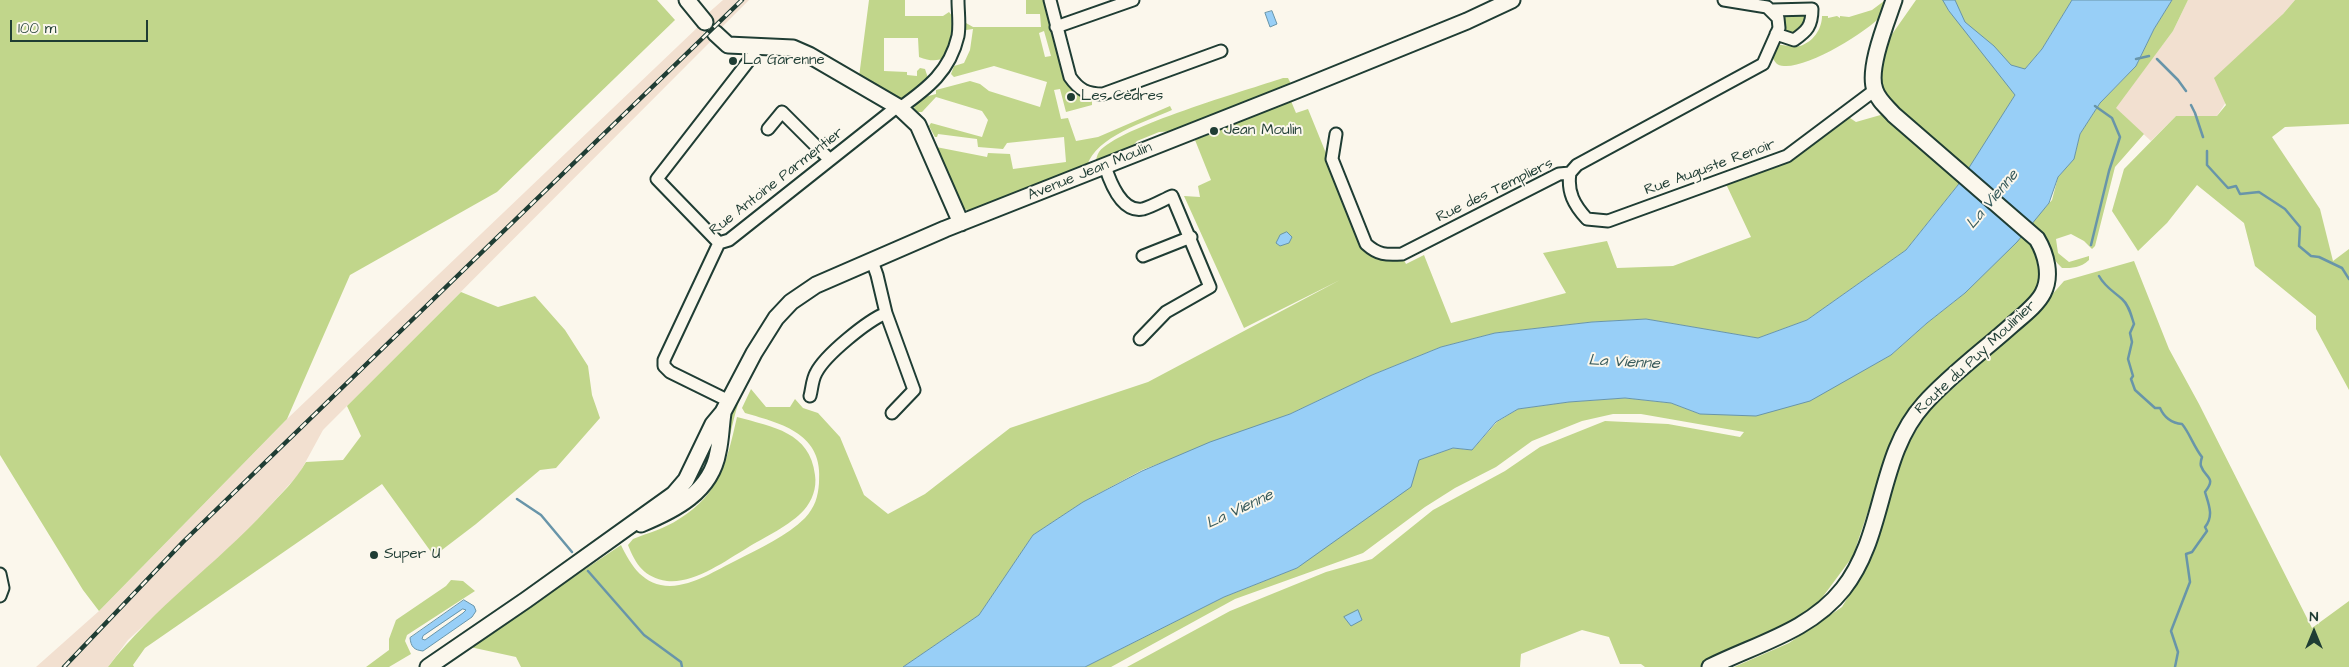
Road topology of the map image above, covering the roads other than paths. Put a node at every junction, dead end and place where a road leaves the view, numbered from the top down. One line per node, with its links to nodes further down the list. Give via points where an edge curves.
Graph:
1 (687, 0): 10 (main road)
2 (958, 0): 17 (street, Rue Antoine Parmentier, via 958,34 947,66 929,86)
3 (1050, 0): 11 (street)
4 (1133, 0): 11 (street)
5 (1512, 0): 21 (main road, Avenue Jean Moulin)
6 (1724, 0): 8 (street)
7 (1894, 0): 16 (main road, via 1873,75)
8 (1738, 1): 9 (street)
9 (1772, 10): 13 (street, via 1778,18); 13 (street, via 1812,9 1808,31 1794,40)
10 (705, 22)
11 (1056, 27): 15 (street, via 1070,77 1077,87 1090,94 1103,94)
12 (716, 33): 14 (main road, via 728,45)
13 (1776, 34): 22 (street, Rue des Templiers, via 1763,64 1577,165)
14 (756, 46): 17 (main road, via 793,48); 25 (street, via 754,54 657,179)
15 (1221, 51)
16 (1875, 90): 22 (street, Rue Auguste Renoir, via 1787,156 1608,220 1587,219 1576,207 1569,191); 41 (main road, Route du Puy Moulinier, via 1894,115 2040,243 2046,257 2045,291 2020,318 1925,403 1909,422 1897,446 1864,552 1842,589 1826,607 1792,630)
17 (899, 107): 20 (street, Rue Antoine Parmentier); 23 (main road, via 918,125)
18 (768, 129): 20 (street, via 782,112)
19 (1336, 134): 22 (street, Rue des Templiers, via 1332,159 1366,244 1385,256 1402,254 1559,174)
20 (829, 159): 25 (street, Rue Antoine Parmentier, via 729,240)
21 (1105, 166): 23 (main road, Avenue Jean Moulin); 24 (street, via 1112,186 1126,205 1134,209 1143,209 1172,196)
22 (1570, 173)
23 (961, 223): 27 (main road, Avenue Jean Moulin)
24 (1191, 237): 26 (street); 29 (street, via 1210,287 1166,312)
25 (719, 243): 31 (street, Rue Antoine Parmentier, via 664,366)
26 (1143, 256)
27 (872, 261): 28 (street); 31 (main road, Avenue Jean Moulin, via 816,284 791,302 776,318 754,353)
28 (886, 313): 30 (street, via 873,319 840,346 816,373); 32 (street, via 914,390)
29 (1140, 339)
30 (810, 396)
31 (726, 406): 33 (main road, Avenue Jean Moulin, via 713,424); 34 (main road, Avenue Jean Moulin)
32 (892, 413)
33 (704, 446): 34 (main road, via 711,447); 35 (main road, Avenue Jean Moulin)
34 (718, 454): 36 (main road, Avenue Jean Moulin)
35 (696, 462): 36 (main road, via 702,469); 37 (main road, Avenue Jean Moulin, via 674,494)
36 (712, 471): 37 (main road, Avenue Jean Moulin, via 684,503)
37 (623, 532): 40 (main road, Avenue Jean Moulin)
38 (0, 574): 39 (street, via 3,588)
39 (0, 596)
40 (428, 667)
41 (1710, 667)

